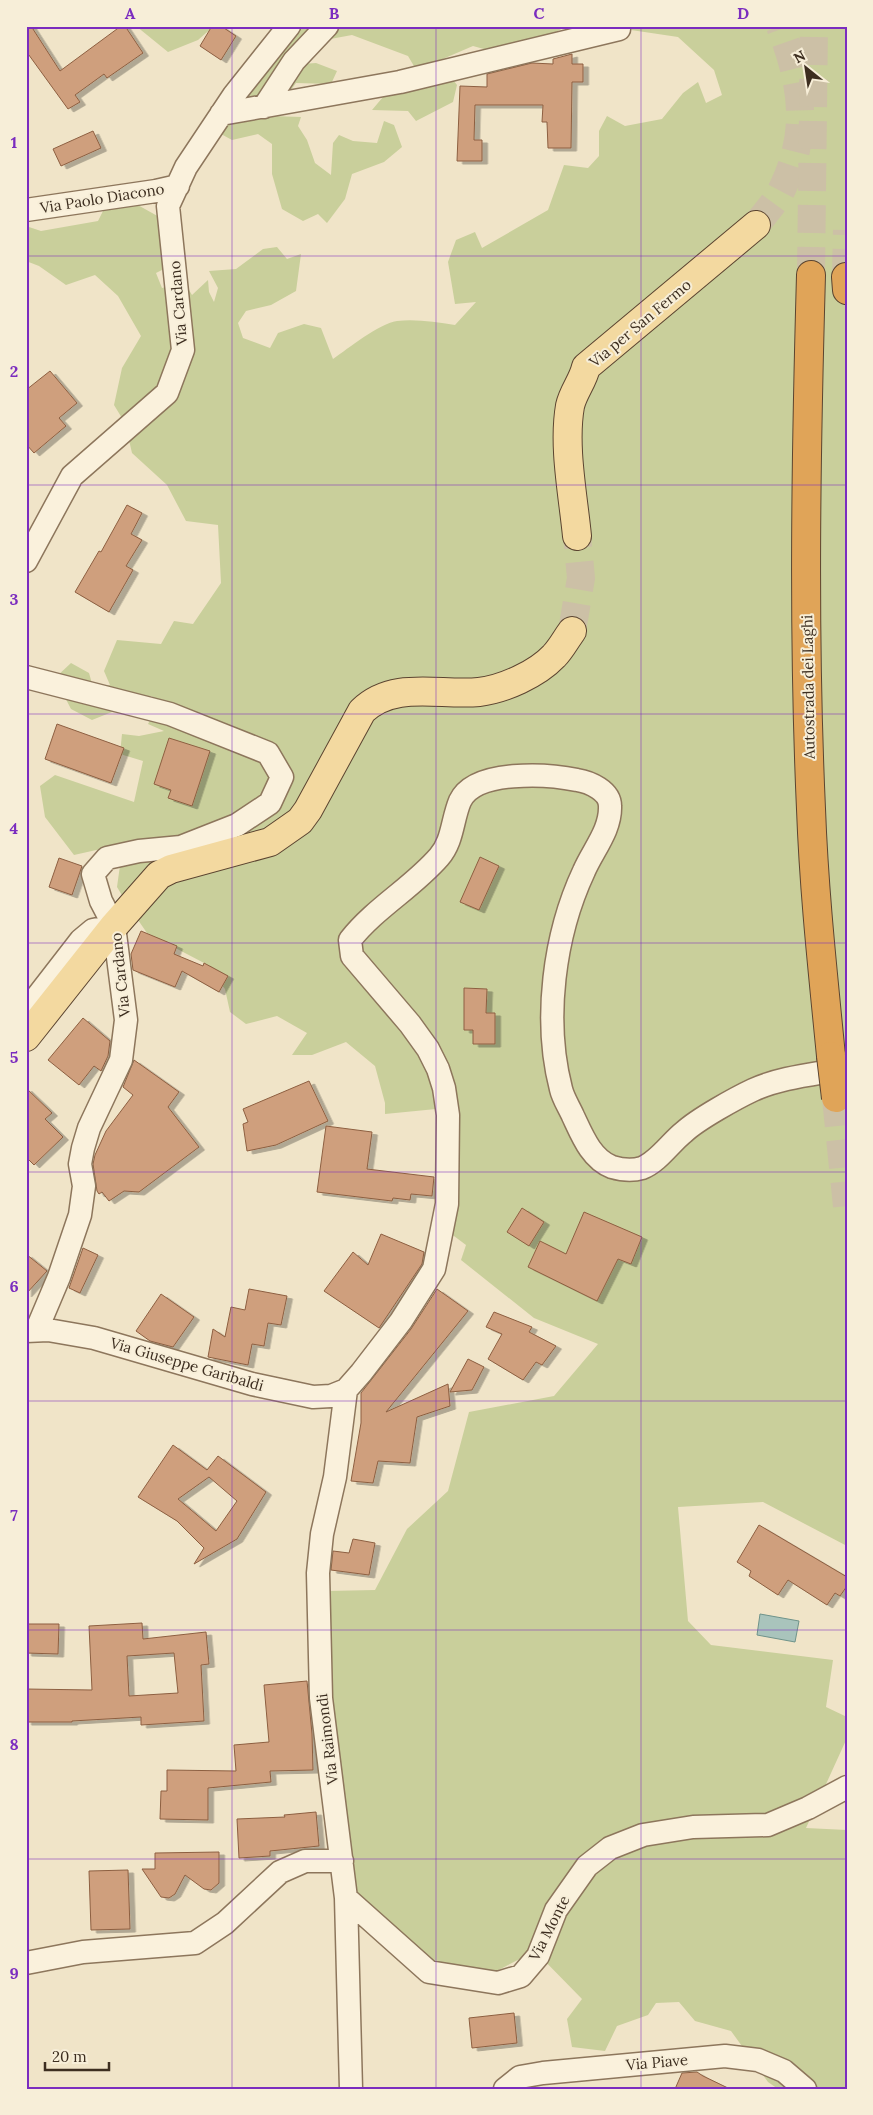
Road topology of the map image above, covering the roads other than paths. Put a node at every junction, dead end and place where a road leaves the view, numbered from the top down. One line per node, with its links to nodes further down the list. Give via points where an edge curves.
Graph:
1 (289, 26): 5 (street, Via Cardano)
2 (327, 26): 4 (street, via 294,61)
3 (619, 29): 4 (street, via 400,82)
4 (264, 107): 5 (street)
5 (222, 114): 6 (street, Via Cardano, via 186,167)
6 (178, 186): 7 (street, Via Paolo Diacono); 13 (street, Via Cardano, via 168,206 183,350 167,393 72,476)
7 (26, 210)
8 (756, 225): 12 (main road, Via per San Fermo, via 586,367 571,403 567,429)
9 (811, 275): 19 (highway, Autostrada dei Laghi, via 805,470 806,663 819,941)
10 (846, 277): 11 (highway)
11 (847, 290)
12 (576, 536)
13 (26, 561)
14 (572, 631): 16 (main road, via 554,656 520,680 480,692 412,690 370,703 362,711 300,821 270,842 159,875)
15 (26, 677): 16 (street, Via Cardano, via 170,714 268,753 282,777 270,803 237,825 181,847 107,858 93,874 101,901)
16 (114, 926): 17 (street, via 93,930 81,940); 18 (main road); 21 (street, Via Cardano, via 126,1020 121,1060 83,1148 80,1164 84,1186 80,1215 59,1277)
17 (26, 1011)
18 (26, 1037)
19 (839, 1062): 20 (highway, Autostrada dei Laghi, bridge); 22 (street, via 754,1089 686,1130 644,1167 630,1171 600,1161 586,1142 561,1090 554,1046 554,988 562,930 583,871 604,834 610,801 589,782 562,777 504,778 474,785 460,802 452,836 440,856 363,924 350,940 352,956 410,1024 438,1068 448,1115 448,1149 447,1204 434,1269 401,1321)
20 (836, 1098)
21 (32, 1330): 22 (street, Via Giuseppe Garibaldi, via 94,1338 252,1384 313,1397 331,1396)
22 (346, 1390): 24 (street, Via Raimondi, via 335,1477 318,1566 321,1698)
23 (847, 1787): 25 (street, Via Monte, via 768,1825 692,1828 643,1835 610,1848 587,1866 556,1910 538,1956 521,1976 498,1983 429,1972)
24 (342, 1861): 25 (street, Via Raimondi); 26 (street, via 306,1861 280,1872 225,1923 195,1943 82,1952)
25 (346, 1898): 27 (street, Via Raimondi)
26 (26, 1963)
27 (351, 2089)
28 (505, 2089): 29 (street, Via Piave, via 520,2076 725,2056 758,2060 784,2071)
29 (805, 2089)

